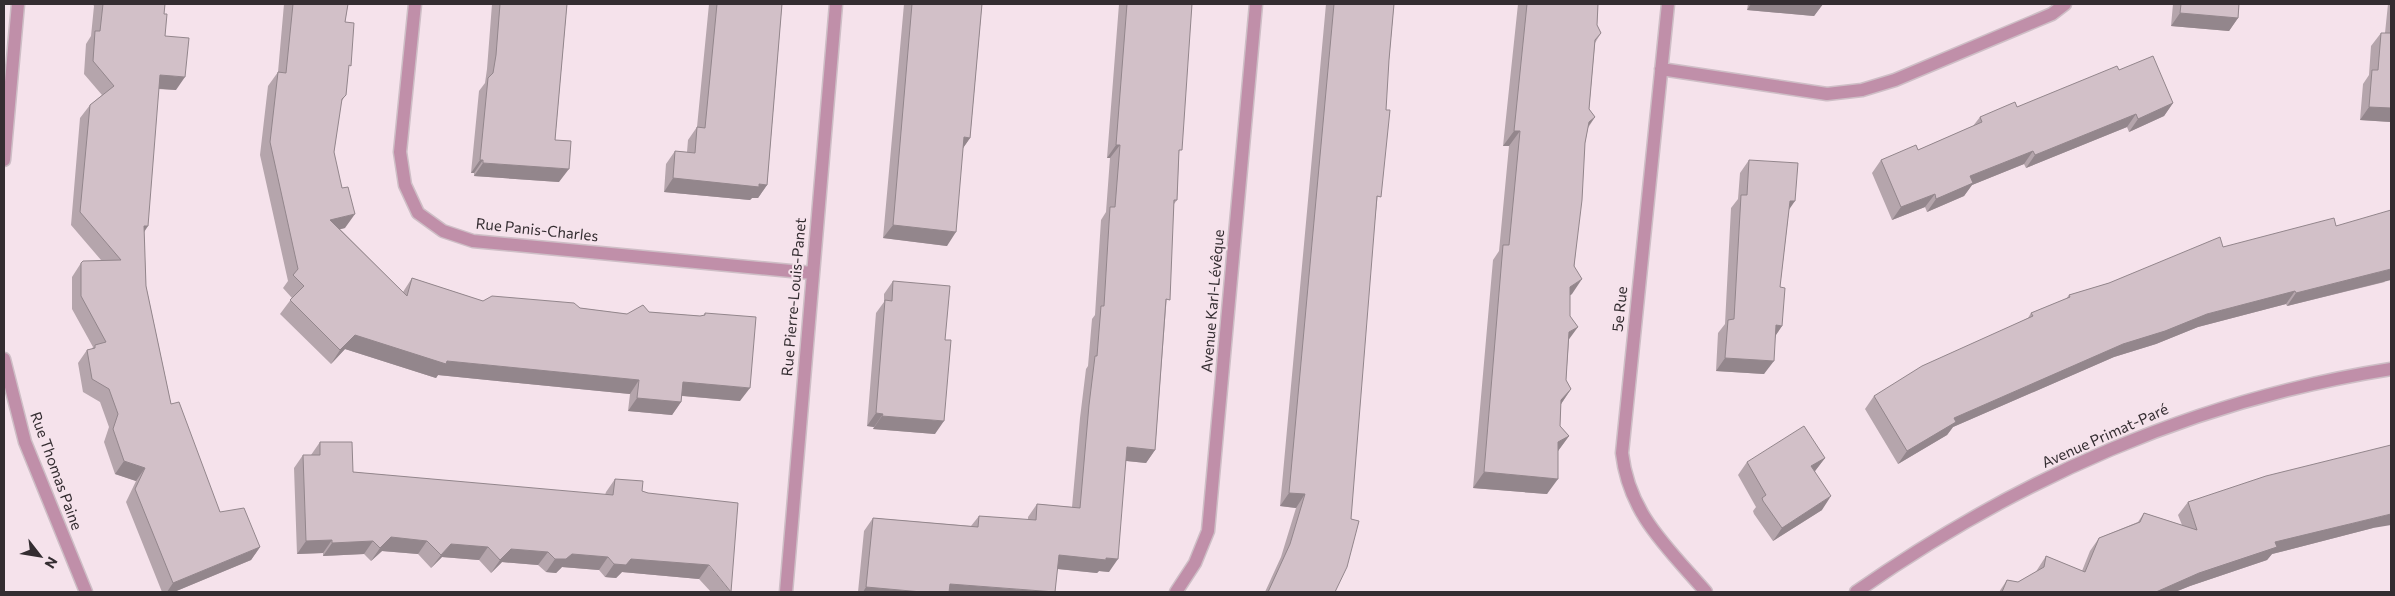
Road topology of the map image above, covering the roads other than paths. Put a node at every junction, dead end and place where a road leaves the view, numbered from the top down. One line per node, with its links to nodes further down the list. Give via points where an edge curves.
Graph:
1 (18, 4): 8 (street)
2 (415, 4): 9 (street, Rue Panis-Charles, via 400,152 405,185 418,213 443,231 473,241)
3 (836, 4): 9 (street, Rue Pierre-Louis-Panet)
4 (1256, 4): 14 (street, Avenue Karl-Lévêque, via 1208,531 1195,563)
5 (1668, 4): 7 (street, 5e Rue)
6 (2065, 4): 7 (street, via 2052,14 1895,80 1862,90 1827,94)
7 (1661, 69): 15 (street, 5e Rue, via 1622,453 1632,498 1646,521)
8 (4, 160)
9 (812, 273): 13 (street, Rue Pierre-Louis-Panet)
10 (4, 359): 12 (street, Rue Thomas Paine, via 25,442)
11 (2391, 369): 16 (street, Avenue Primat-Paré, via 2344,376 2259,396 2175,422 2101,452 1960,526)
12 (86, 592)
13 (786, 592)
14 (1176, 592)
15 (1706, 592)
16 (1856, 592)

